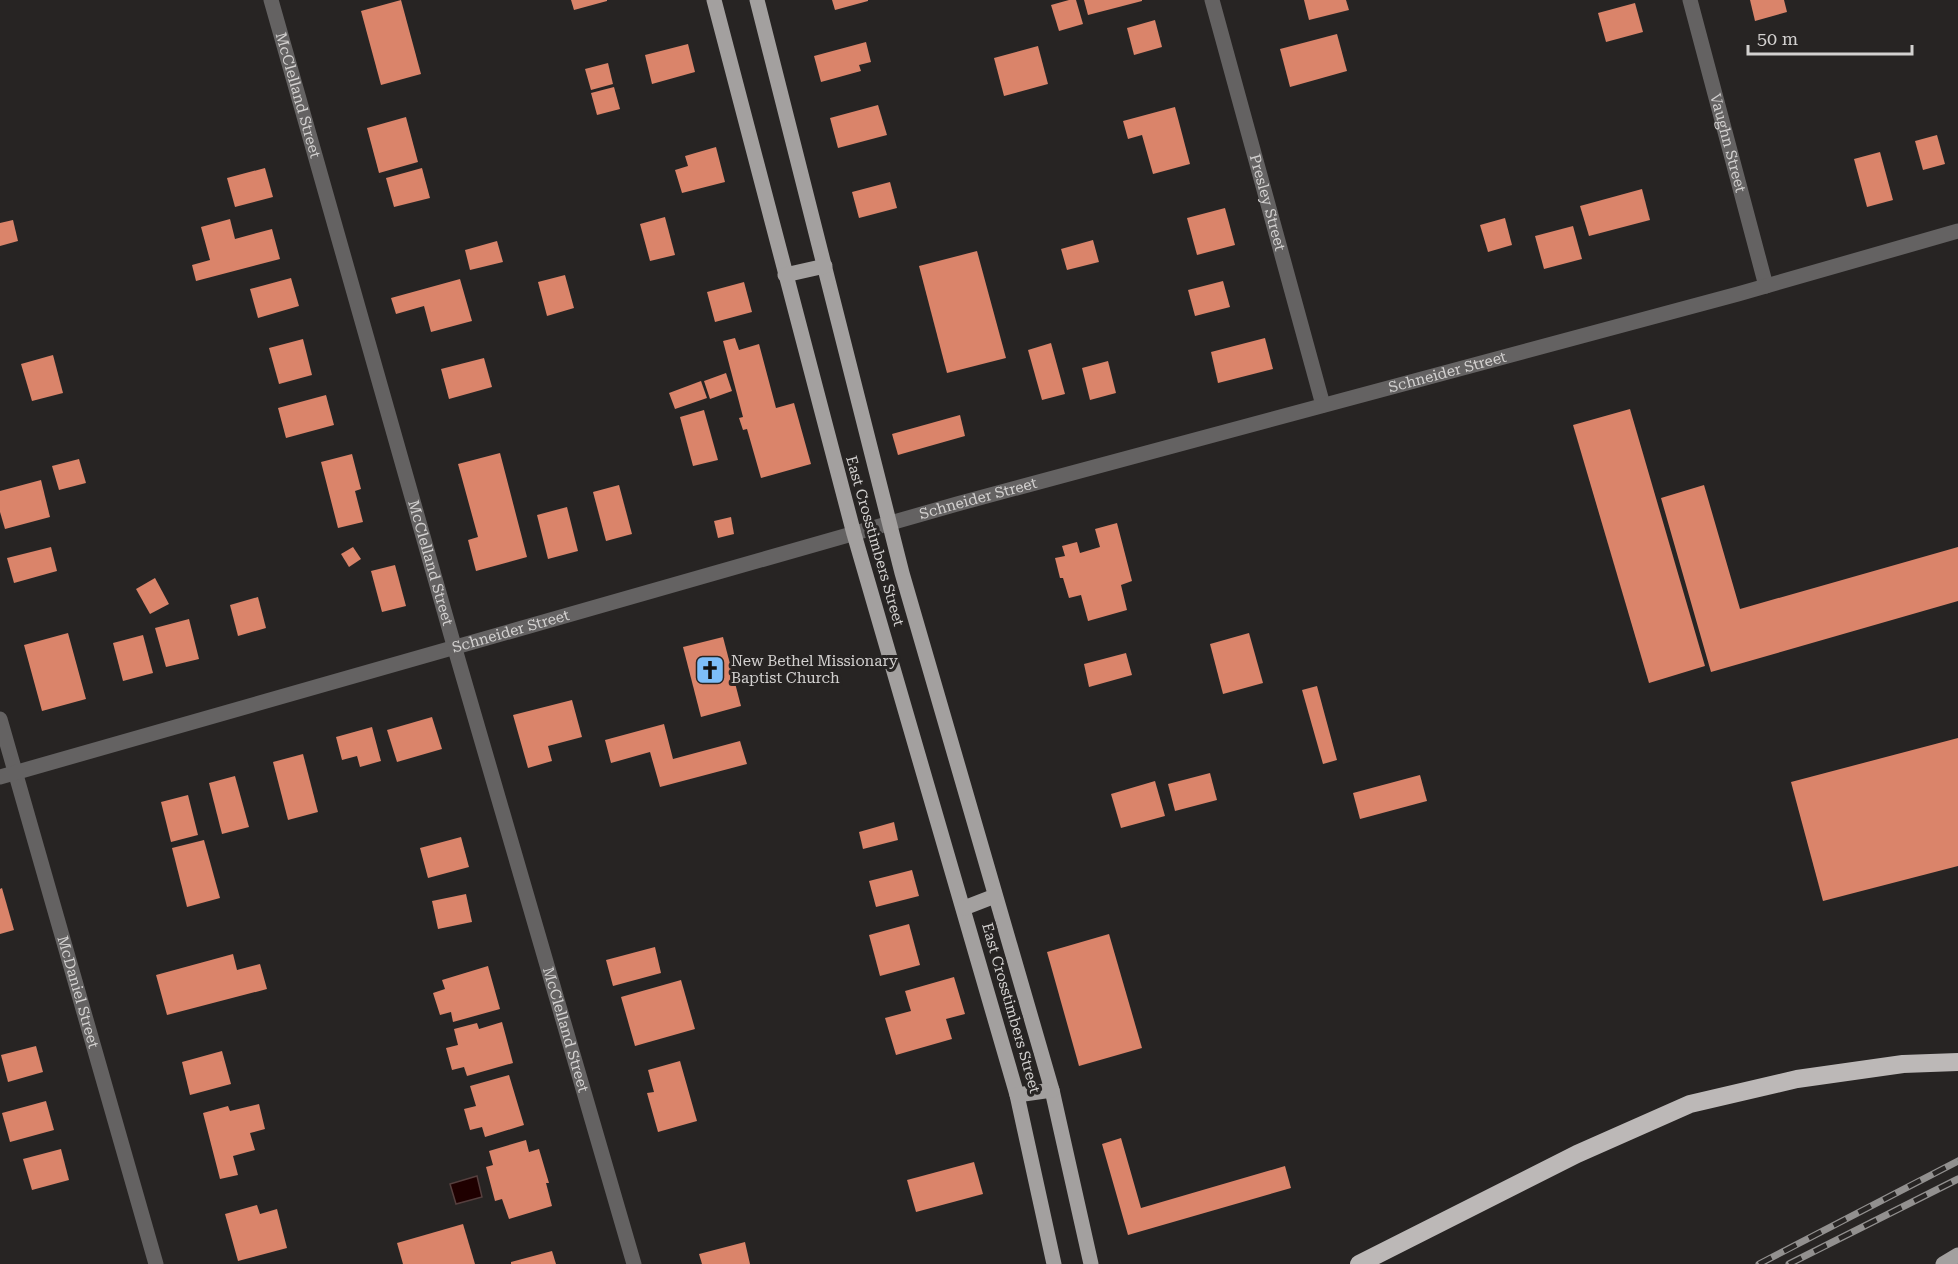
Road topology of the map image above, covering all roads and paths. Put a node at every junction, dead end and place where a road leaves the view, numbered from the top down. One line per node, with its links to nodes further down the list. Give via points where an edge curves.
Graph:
1 (271, 0): 13 (street, McClelland Street)
2 (714, 0): 8 (main road, East Crosstimbers Street)
3 (757, 0): 7 (main road, East Crosstimbers Street)
4 (1212, 0): 10 (street, Presley Street)
5 (1690, 0): 9 (street, Vaughn Street)
6 (1958, 231): 9 (street, Schneider Street)
7 (825, 266): 8 (main road); 11 (main road, East Crosstimbers Street)
8 (785, 275): 12 (main road, East Crosstimbers Street)
9 (1766, 286): 10 (street, Schneider Street)
10 (1323, 405): 11 (street, Schneider Street)
11 (890, 524): 12 (street, Schneider Street); 17 (main road, East Crosstimbers Street)
12 (854, 534): 13 (street, Schneider Street); 18 (main road, East Crosstimbers Street)
13 (455, 648): 15 (street, Schneider Street); 24 (street, McClelland Street)
14 (0, 719): 15 (street, McDaniel Street)
15 (15, 773): 16 (street, Schneider Street); 23 (street, McDaniel Street)
16 (0, 777)
17 (996, 896): 18 (main road); 20 (main road, East Crosstimbers Street)
18 (964, 908): 21 (main road, East Crosstimbers Street)
19 (1958, 1062): 27 (highway, via 1903,1064 1797,1079 1690,1104 1577,1154)
20 (1052, 1090): 21 (main road); 26 (main road, East Crosstimbers Street)
21 (1017, 1095): 25 (main road, East Crosstimbers Street)
22 (1958, 1255): 28 (main road)
23 (156, 1264)
24 (634, 1264)
25 (1054, 1264)
26 (1091, 1264)
27 (1359, 1264)
28 (1943, 1264)

